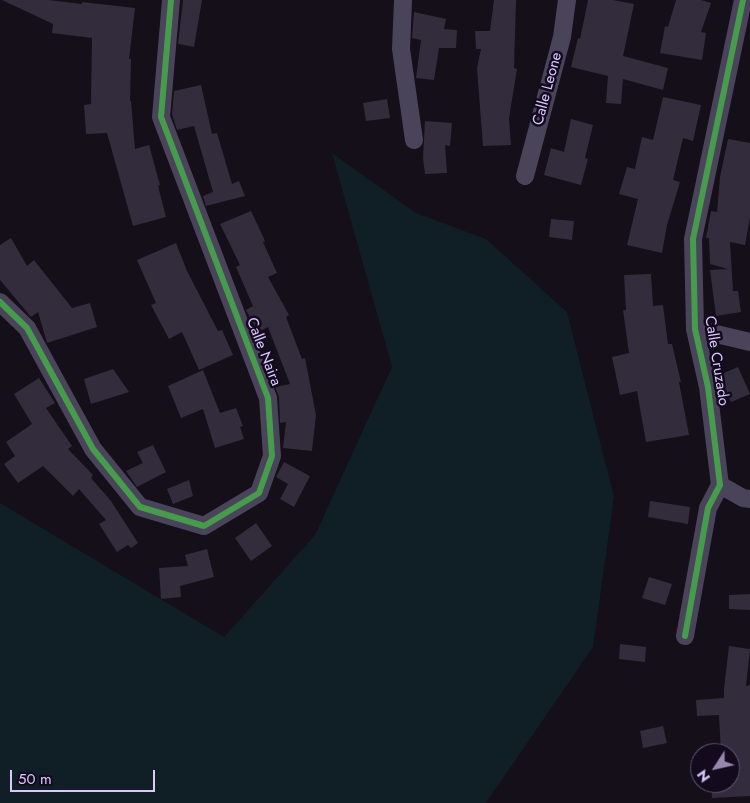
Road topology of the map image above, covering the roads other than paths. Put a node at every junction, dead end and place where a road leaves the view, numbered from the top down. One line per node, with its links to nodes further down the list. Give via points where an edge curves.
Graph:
1 (171, 0): 7 (street, Calle Naira, via 161,117 268,398 272,456 259,493 204,526 140,507 93,449 27,328)
2 (403, 0): 5 (street, via 401,49)
3 (567, 0): 6 (street, Calle Leone, via 562,37)
4 (743, 0): 8 (street, Calle Cruzado, via 693,239)
5 (414, 140)
6 (525, 176)
7 (0, 302)
8 (696, 328): 9 (street); 10 (street, Calle Cruzado, via 708,388)
9 (750, 342)
10 (720, 485): 11 (street); 12 (street, via 708,508)
11 (750, 500)
12 (685, 636)

